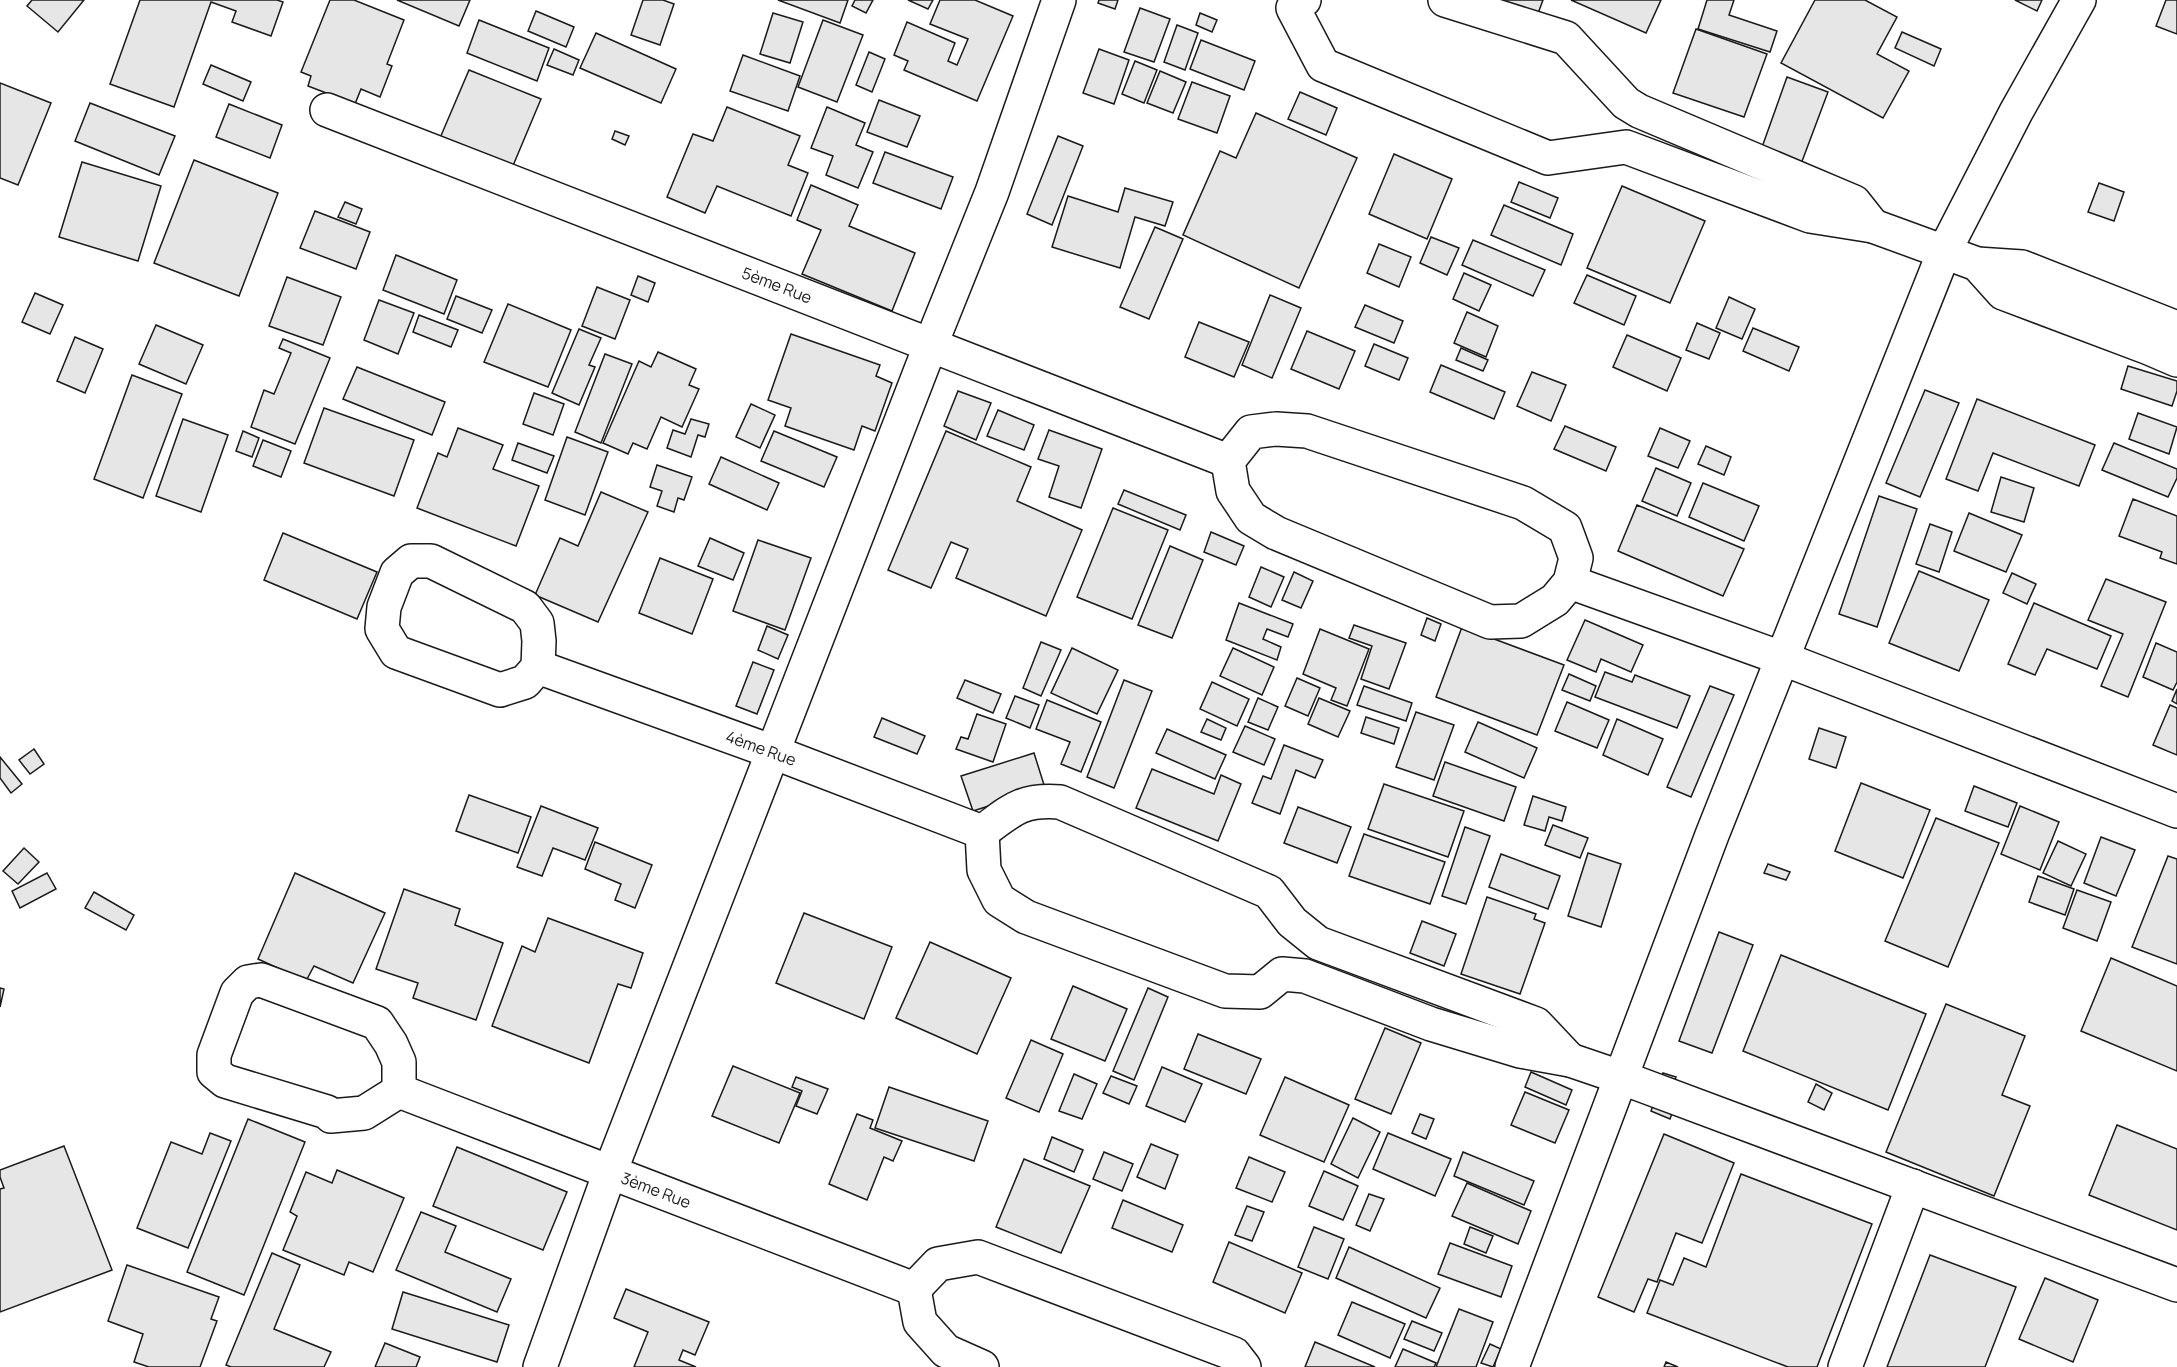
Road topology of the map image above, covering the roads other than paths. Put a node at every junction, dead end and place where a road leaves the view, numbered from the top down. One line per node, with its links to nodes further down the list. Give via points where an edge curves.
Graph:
1 (1059, 0): 12 (street, via 992,192)
2 (1304, 0): 7 (street, via 1293,8 1323,65 1548,158)
3 (1445, 0): 6 (street, via 1566,38)
4 (2079, 0): 9 (street)
5 (327, 110): 12 (street, 5ème Rue)
6 (1638, 111): 7 (street); 8 (street, via 1854,202)
7 (1626, 147): 8 (street, via 1810,216)
8 (1873, 226): 9 (street)
9 (1944, 252): 10 (street); 16 (street)
10 (1977, 264): 11 (street, via 2022,267); 13 (street, via 2002,293)
11 (2177, 328)
12 (930, 344): 14 (street, 5ème Rue); 18 (street)
13 (2177, 360)
14 (1228, 461): 15 (street, via 1233,491 1251,518 1276,533 1490,622 1521,621 1555,600); 15 (street, via 1251,432 1307,431 1523,503 1565,528 1576,558)
15 (1570, 582): 16 (street)
16 (1784, 659): 19 (street); 24 (street)
17 (538, 667): 17 (street, via 537,623 525,608 431,561 411,561 397,573 384,607 382,629 396,652 500,690 525,682); 18 (street, 4ème Rue)
18 (772, 752): 20 (street, 4ème Rue); 26 (street)
19 (2177, 811)
20 (982, 832): 21 (street, via 1019,806 1038,801 1060,802 1269,892 1292,922); 22 (street, via 984,870 999,900 1026,917 1225,991 1260,992 1282,974)
21 (1318, 943): 22 (street); 23 (street, via 1536,1024)
22 (1305, 976): 23 (street, via 1431,1024 1520,1051)
23 (1570, 1060): 24 (street)
24 (1620, 1077): 27 (street); 33 (street)
25 (399, 1091): 25 (street, via 399,1062 377,1023 261,980 248,982 237,993 214,1055 214,1072 225,1081 331,1116 364,1113); 26 (street, 3ème Rue)
26 (610, 1172): 29 (street, 3ème Rue); 30 (street)
27 (1913, 1186): 28 (street); 34 (street)
28 (2177, 1285)
29 (914, 1289): 31 (street, via 920,1322 946,1351); 32 (street, via 938,1264 978,1257 1234,1354)
30 (540, 1367)
31 (982, 1367)
32 (1244, 1367)
33 (1512, 1367)
34 (1845, 1367)

